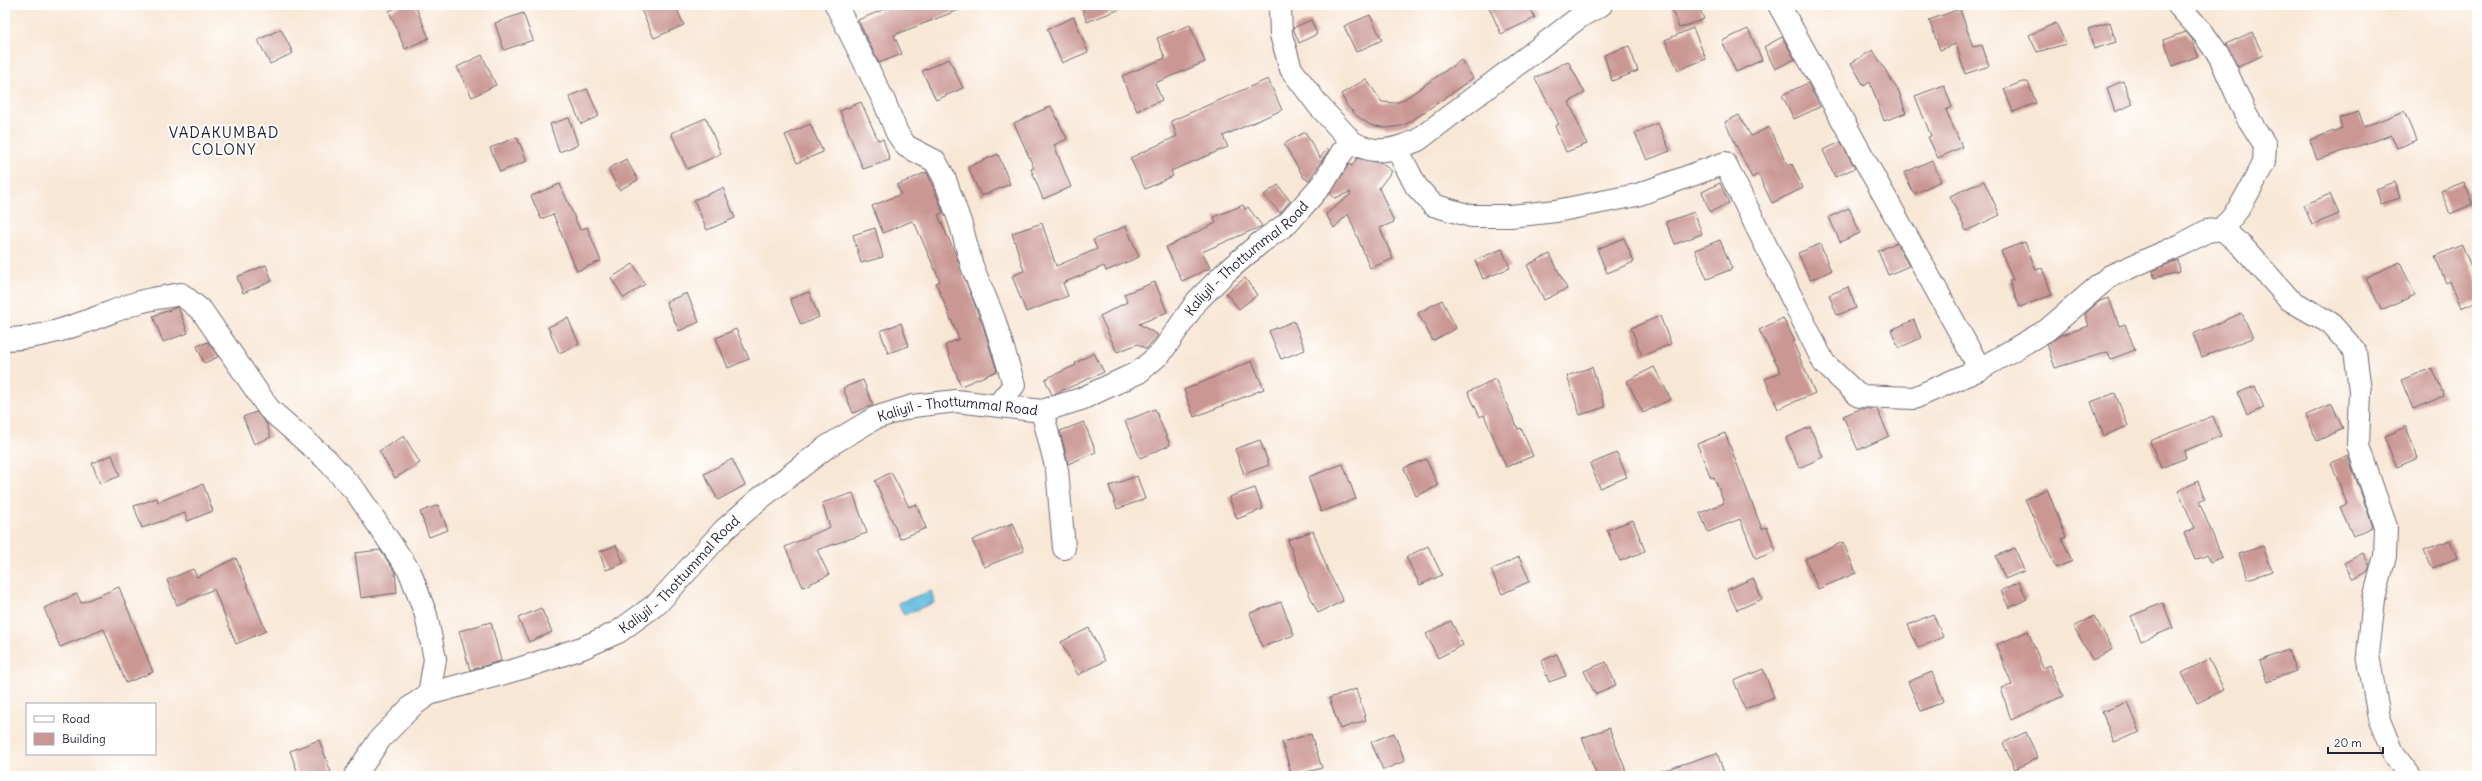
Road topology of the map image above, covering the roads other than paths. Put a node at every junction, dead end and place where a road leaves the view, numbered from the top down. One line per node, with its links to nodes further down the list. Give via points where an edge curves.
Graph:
1 (836, 5): 11 (street, via 884,101 897,133 906,146 935,161 944,177 972,266 994,319 1014,385)
2 (1280, 5): 6 (street, via 1281,35 1291,69 1319,106)
3 (1601, 5): 7 (street, via 1581,16 1418,140)
4 (1779, 5): 10 (street)
5 (2178, 5): 8 (street, via 2220,57 2246,114 2265,145 2264,162 2255,180 2240,207)
6 (1352, 142): 7 (street, via 1369,149); 12 (street, Kaliyil - Thottummal Road, via 1342,152 1324,182 1288,223 1260,243 1197,301 1162,353 1138,372 1081,399)
7 (1397, 149): 10 (street, via 1416,186 1434,205 1471,216 1511,216 1556,211 1637,195 1725,163 1824,363 1859,396 1914,398)
8 (2222, 229): 10 (street, via 2207,231 2110,276 2046,330); 16 (street, via 2243,247 2290,300 2330,323 2355,351 2360,391 2358,446 2386,527 2384,556 2374,599 2368,655 2379,718 2394,756)
9 (5, 339): 14 (street, via 52,332 95,320 137,303 181,294 197,307 269,409 326,459 356,492 410,572 426,615 435,659)
10 (1980, 369)
11 (998, 404): 12 (street, Kaliyil - Thottummal Road); 14 (street, Kaliyil - Thottummal Road, via 956,401 913,406 875,418 828,446 758,500 724,530 658,603 618,632 582,648 522,668)
12 (1042, 411): 13 (street, via 1057,470)
13 (1064, 548)
14 (429, 694): 15 (street, Kaliyil - Thottummal Road, via 412,706 380,739)
15 (354, 776)
16 (2410, 776)

